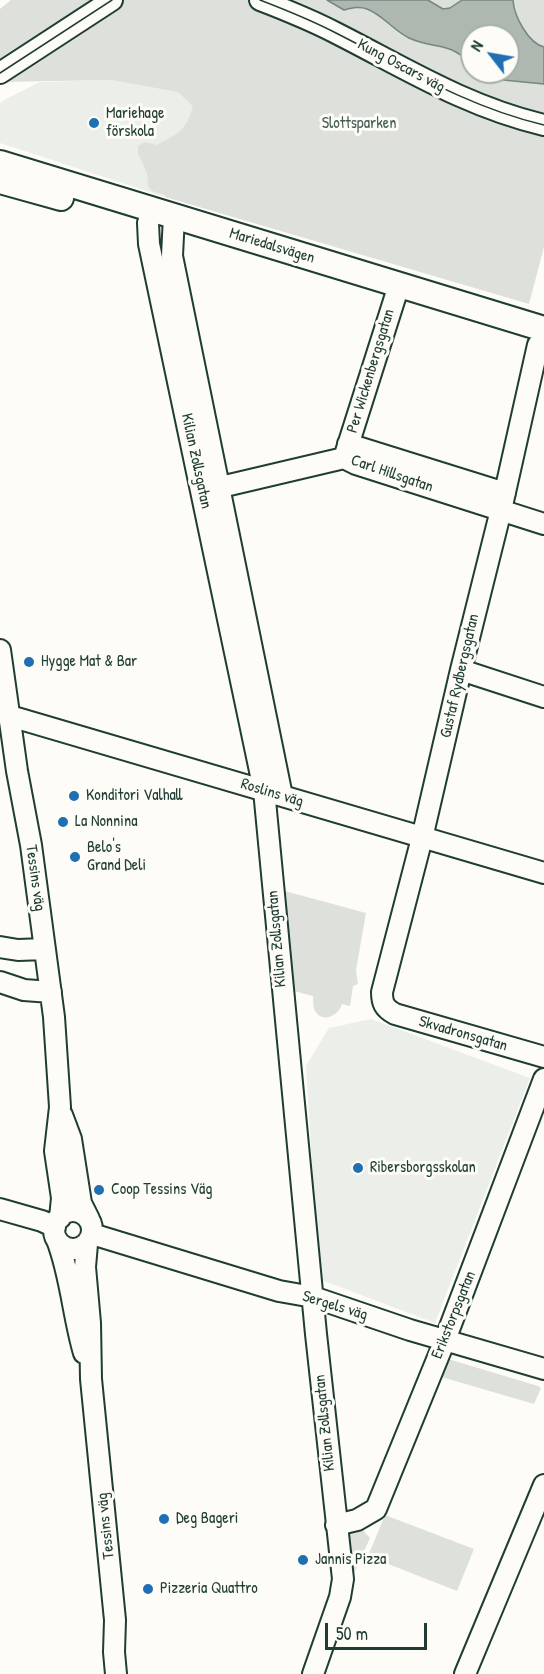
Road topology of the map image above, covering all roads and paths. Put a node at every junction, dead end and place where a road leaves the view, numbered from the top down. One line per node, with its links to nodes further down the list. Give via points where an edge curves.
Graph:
1 (112, 0): 3 (street)
2 (260, 0): 4 (street, Kung Oscars väg, via 308,19 465,99)
3 (0, 73)
4 (544, 125)
5 (0, 163): 7 (main road, Mariedalsvägen)
6 (0, 181): 7 (main road, Mariedalsvägen)
7 (162, 220): 8 (main road, Mariedalsvägen); 11 (street, Kilian Zollsgatan, via 149,244)
8 (396, 291): 9 (main road, Mariedalsvägen); 10 (street, Per Wickenbergsgatan)
9 (542, 340): 12 (street, Gustaf Rydbergsgatan)
10 (346, 451): 11 (street, Carl Hillsgatan); 12 (street, Carl Hillsgatan, via 356,464)
11 (212, 490): 18 (street, Kilian Zollsgatan)
12 (503, 501): 13 (street, Carl Hillsgatan); 15 (street, Gustaf Rydbergsgatan)
13 (544, 524)
14 (0, 650): 17 (street, Tessins väg)
15 (461, 670): 16 (street); 19 (street, Gustaf Rydbergsgatan)
16 (544, 697)
17 (5, 714): 18 (street, Roslins väg); 22 (street, Tessins väg)
18 (273, 793): 19 (street, Roslins väg); 32 (street, Kilian Zollsgatan, via 284,1022)
19 (422, 838): 20 (street, Roslins väg); 25 (street, Gustaf Rydbergsgatan, via 382,992)
20 (544, 873)
21 (0, 947): 22 (street)
22 (45, 949): 24 (street, Tessins väg)
23 (0, 982): 24 (street)
24 (51, 993): 28 (street, Tessins väg)
25 (384, 1007): 26 (street, Skvadronsgatan, via 395,1014)
26 (544, 1057)
27 (544, 1079): 33 (street, Erikstorpsgatan)
28 (60, 1107): 30 (street, Tessins väg, via 55,1151 62,1198); 31 (street, Tessins väg, via 71,1139)
29 (0, 1209): 30 (street)
30 (57, 1228): 31 (street, via 71,1212 78,1212); 31 (street, via 68,1248 81,1248); 35 (street, Tessins väg, via 75,1324)
31 (89, 1232): 32 (street, Sergels väg, via 279,1291); 35 (street, Tessins väg, via 85,1267)
32 (313, 1297): 33 (street, Sergels väg); 37 (street, Kilian Zollsgatan)
33 (445, 1340): 34 (street, Sergels väg); 37 (street, Erikstorpsgatan, via 376,1509 357,1520)
34 (544, 1368)
35 (91, 1379): 38 (street, Tessins väg, via 115,1620)
36 (544, 1485): 40 (street)
37 (336, 1525): 39 (street, Kilian Zollsgatan, via 343,1579)
38 (116, 1674)
39 (313, 1674)
40 (465, 1674)

